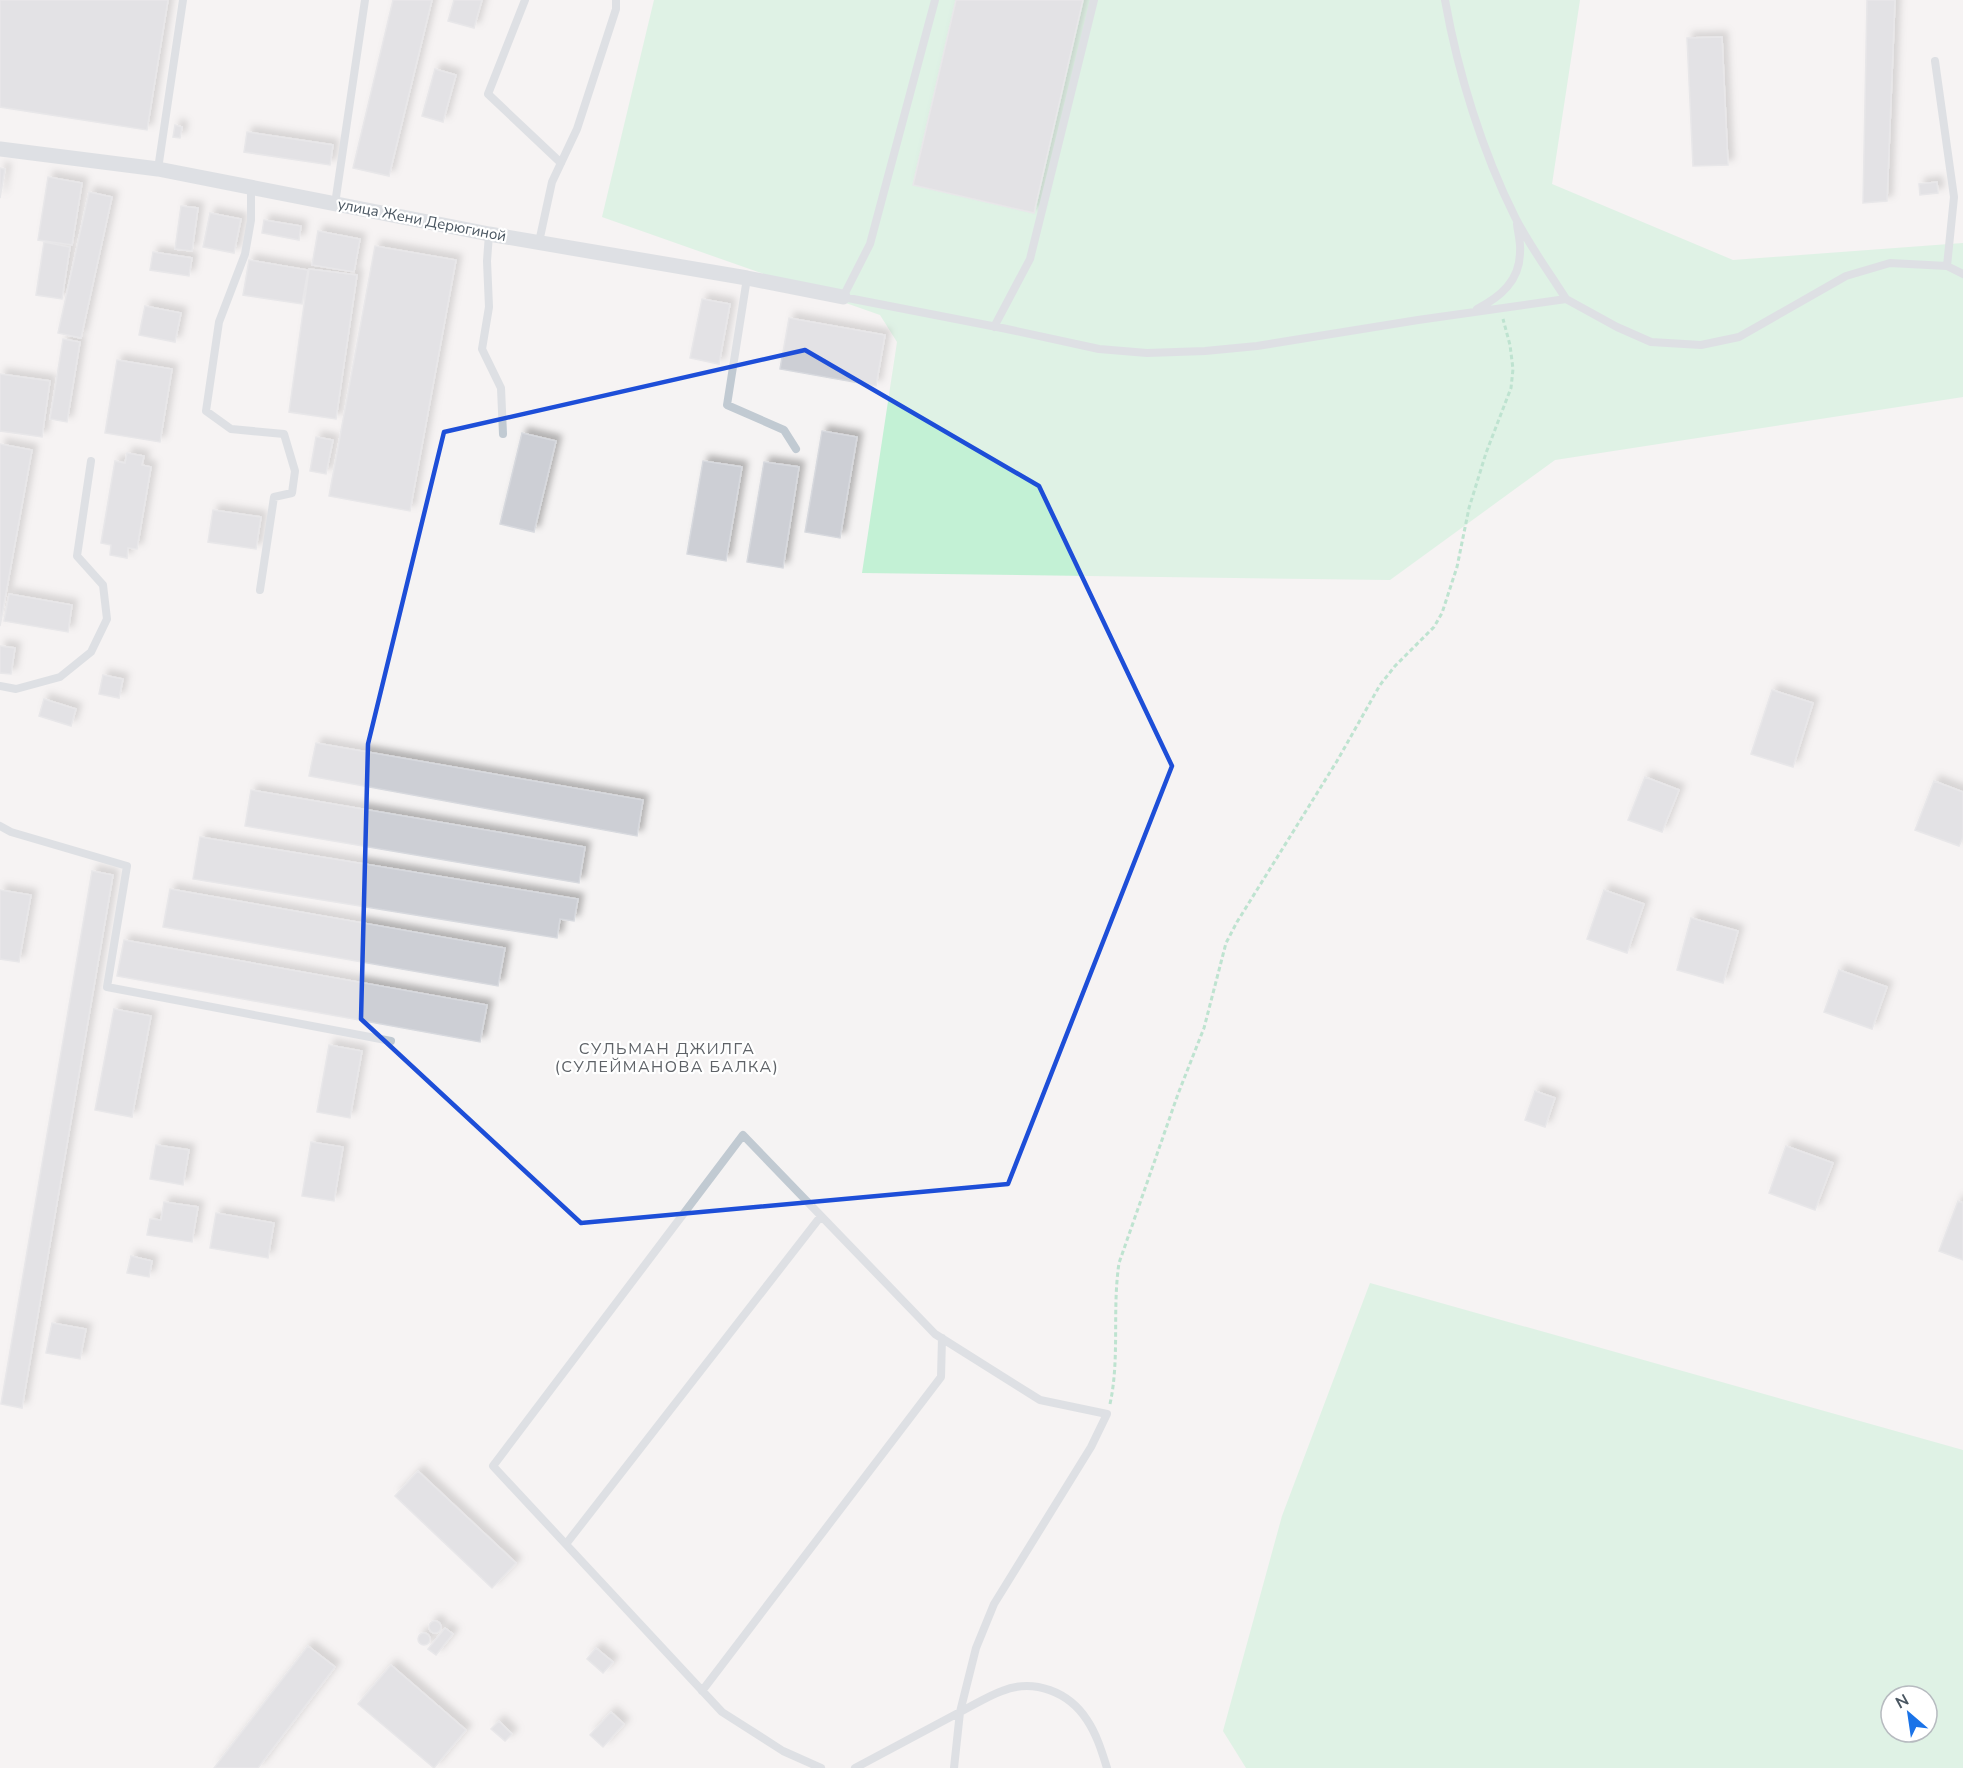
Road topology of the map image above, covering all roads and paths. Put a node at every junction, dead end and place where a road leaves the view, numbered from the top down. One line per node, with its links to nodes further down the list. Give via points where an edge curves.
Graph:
1 (183, 0): 11 (lane)
2 (365, 0): 13 (lane)
3 (525, 0): 10 (lane, via 488,94)
4 (616, 0): 10 (lane, via 577,129)
5 (936, 0): 20 (lane, via 870,244)
6 (1094, 0): 24 (lane, via 1030,259)
7 (1445, 0): 14 (lane, via 1470,103)
8 (1935, 61): 17 (lane, via 1954,197)
9 (0, 149): 11 (street, улица Жени Дерюгиной)
10 (561, 163): 16 (lane, via 552,182)
11 (158, 169): 12 (street, улица Жени Дерюгиной)
12 (251, 188): 13 (street, улица Жени Дерюгиной); 28 (lane, via 245,254 219,322 206,411 231,429 284,434 295,471 292,493 274,497)
13 (335, 204): 15 (street, улица Жени Дерюгиной)
14 (1516, 219): 21 (lane); 23 (lane, via 1521,253 1514,279 1497,298)
15 (489, 234): 16 (street, улица Жени Дерюгиной); 25 (lane, via 489,307 482,349 501,388)
16 (539, 242): 19 (street, улица Жени Дерюгиной)
17 (1947, 266): 18 (lane); 21 (lane, via 1890,263 1846,276 1739,337 1701,345 1651,342)
18 (1963, 274)
19 (747, 278): 20 (street, улица Жени Дерюгиной); 26 (lane, via 727,405 784,430)
20 (843, 297): 24 (lane)
21 (1566, 299): 22 (lane)
22 (1500, 308): 23 (lane); 34 (path, via 1514,369 1511,388 1469,508 1457,567 1442,613 1380,686 1226,944 1204,1028 1119,1263 1115,1361)
23 (1472, 312): 24 (lane, via 1257,346 1147,353 1099,350)
24 (994, 327)
25 (503, 434)
26 (796, 449)
27 (91, 461): 29 (lane, via 77,556 103,585 107,619 91,652 60,677 16,689)
28 (260, 590)
29 (0, 686)
30 (0, 826): 31 (lane, via 127,866 107,987)
31 (391, 1041)
32 (821, 1216): 33 (lane); 35 (lane); 35 (lane, via 743,1135 493,1466)
33 (942, 1338): 34 (lane, via 1040,1400); 36 (lane, via 941,1377)
34 (1107, 1414): 37 (lane, via 1091,1447 994,1604 976,1648)
35 (566, 1544): 36 (lane)
36 (702, 1691): 38 (lane, via 722,1712 783,1751)
37 (960, 1712): 39 (lane); 40 (lane); 41 (lane, via 1003,1690 1020,1686 1056,1691 1087,1720)
38 (821, 1768)
39 (855, 1768)
40 (954, 1768)
41 (1107, 1768)

